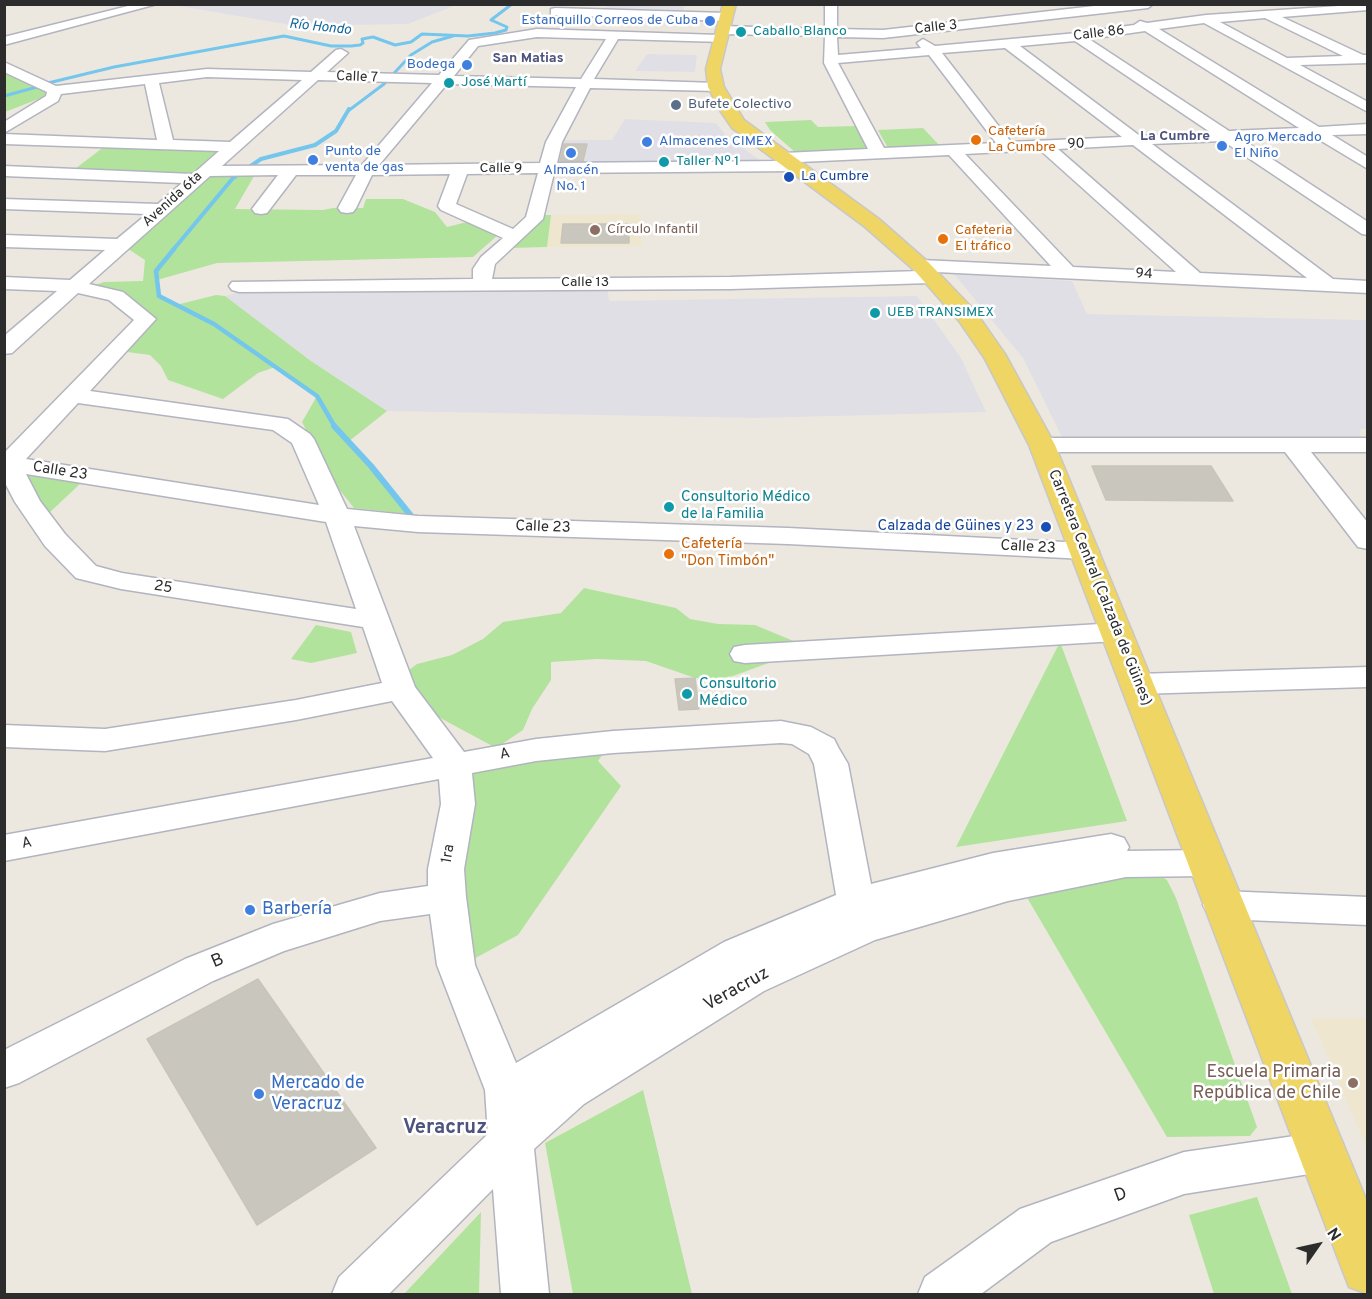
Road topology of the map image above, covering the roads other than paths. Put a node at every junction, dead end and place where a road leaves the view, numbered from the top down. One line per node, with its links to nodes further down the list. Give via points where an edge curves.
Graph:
1 (101, 4): 10 (street)
2 (152, 4): 10 (street)
3 (831, 4): 22 (street)
4 (995, 4): 16 (street)
5 (1148, 4): 11 (street, Calle 3)
6 (1368, 6): 9 (street, Calle 86)
7 (559, 8): 18 (street, Calle 3); 21 (street)
8 (1080, 9): 11 (street, Calle 3); 16 (street, Calle 3)
9 (1331, 9): 12 (street, Calle 86); 15 (street)
10 (126, 11): 17 (street)
11 (1098, 11): 20 (street)
12 (1269, 15): 14 (street, Calle 86); 30 (street)
13 (55, 16): 17 (street)
14 (1206, 20): 20 (street, Calle 86); 31 (street)
15 (1359, 21)
16 (1003, 22): 19 (street, Calle 3)
17 (80, 23): 25 (street)
18 (724, 23): 22 (street, Calle 3); 23 (street); 40 (main road, Carretera Central (Calzada de Güines), via 713,69)
19 (914, 27): 22 (street, Calle 3); 27 (street)
20 (1148, 27): 24 (street, Calle 86); 34 (street)
21 (537, 33): 23 (street); 38 (street, via 474,43)
22 (831, 33): 29 (street)
23 (614, 36): 39 (street)
24 (1077, 37): 26 (street, Calle 86); 46 (street)
25 (4, 41)
26 (1009, 44): 27 (street, Calle 86); 48 (street)
27 (934, 52): 29 (street, Calle 86); 52 (street)
28 (341, 53): 36 (street, Avenida 6ta)
29 (830, 60): 54 (street)
30 (1365, 60): 31 (street)
31 (1283, 62): 32 (street); 42 (street)
32 (1261, 63)
33 (1227, 64): 34 (street)
34 (1205, 65): 45 (street)
35 (4, 66): 41 (street, Calle 7)
36 (313, 76): 37 (street, Calle 7, via 207,73); 38 (street, Calle 7); 51 (street, Avenida 6ta)
37 (151, 79): 41 (street, Calle 7); 49 (street)
38 (441, 80): 39 (street, Calle 7); 57 (street)
39 (584, 85): 40 (street, Calle 7); 60 (street, via 554,142)
40 (716, 87): 55 (main road, Carretera Central (Calzada de Güines), via 738,124)
41 (55, 90): 43 (street, via 53,98)
42 (1368, 108)
43 (4, 129)
44 (1368, 129): 45 (street, 90)
45 (1312, 132): 46 (street, 90); 56 (street)
46 (1229, 137): 48 (street, 90); 67 (street)
47 (4, 140): 49 (street)
48 (1138, 142): 50 (street, 90); 76 (street)
49 (166, 145): 51 (street)
50 (1045, 146): 52 (street, 90); 73 (street)
51 (232, 147): 62 (street, Avenida 6ta)
52 (1008, 148): 53 (street, 90)
53 (953, 150): 54 (street, 90); 71 (street)
54 (879, 154): 55 (street, 90)
55 (790, 162): 60 (street, Calle 9); 72 (main road, Carretera Central (Calzada de Güines), via 872,223)
56 (1368, 164)
57 (367, 168): 58 (street, Calle 9); 59 (street, Calle 9); 64 (street)
58 (292, 169): 62 (street, Calle 9, via 225,170); 66 (street)
59 (460, 169): 60 (street, Calle 9); 68 (street, via 447,206)
60 (548, 169): 68 (street, via 534,219)
61 (4, 171): 62 (street)
62 (201, 175): 65 (street, Avenida 6ta)
63 (4, 204): 65 (street)
64 (347, 208)
65 (161, 209): 70 (street, Avenida 6ta)
66 (261, 209)
67 (1368, 230)
68 (514, 236): 75 (street, via 488,261)
69 (4, 241): 70 (street)
70 (122, 245): 77 (street, Avenida 6ta)
71 (1066, 271): 72 (street, 94); 73 (street, 94)
72 (926, 272): 75 (street, Calle 13, via 731,283); 84 (main road, Carretera Central (Calzada de Güines), via 967,316 997,359)
73 (1194, 278): 76 (street, 94)
74 (4, 283): 77 (street)
75 (482, 283): 78 (street, Calle 13)
76 (1327, 284): 79 (street, 94)
77 (73, 286): 80 (street, Avenida 6ta); 82 (street, via 116,296 147,320)
78 (239, 286)
79 (1368, 286)
80 (14, 330): 81 (street, Avenida 6ta)
81 (4, 348)
82 (74, 396): 86 (street); 87 (street, via 279,424 302,439)
83 (1368, 445): 85 (street)
84 (1042, 446): 85 (street); 89 (main road, Carretera Central (Calzada de Güines))
85 (1293, 446): 88 (street)
86 (6, 464): 87 (street, Calle 23); 90 (street, 25, via 55,540 86,572 121,581)
87 (337, 516): 89 (street, Calle 23, via 418,524); 90 (street)
88 (1368, 541)
89 (1085, 551): 91 (main road, Carretera Central (Calzada de Güines))
90 (374, 620): 95 (street)
91 (1117, 632): 92 (street); 94 (main road, Carretera Central (Calzada de Güines))
92 (745, 654)
93 (1368, 677): 94 (street)
94 (1137, 684): 99 (main road, Carretera Central (Calzada de Güines))
95 (400, 689): 96 (street, via 285,712 105,740); 97 (street)
96 (4, 736)
97 (455, 764): 98 (street, A); 100 (street, 1ra, via 458,804 446,869); 103 (street, A, via 613,742 781,732 800,735 822,747 831,764)
98 (4, 848)
99 (1202, 853): 101 (main road, Carretera Central (Calzada de Güines)); 103 (street, Veracruz, via 1141,844 1042,856 993,866)
100 (447, 897): 104 (street, B, via 381,907 273,939 199,970); 105 (street, 1ra, via 456,965)
101 (1222, 904): 102 (street); 107 (main road, Carretera Central (Calzada de Güines))
102 (1368, 911)
103 (860, 915): 105 (street, Veracruz, via 738,953); 106 (street, Veracruz, via 569,1091)
104 (4, 1070)
105 (506, 1090): 106 (street, 1ra)
106 (512, 1140): 109 (street, Veracruz); 110 (street, 1ra)
107 (1322, 1152): 108 (main road, Carretera Central (Calzada de Güines)); 111 (street, D, via 1184,1173 1036,1225)
108 (1368, 1269)
109 (356, 1294)
110 (525, 1294)
111 (942, 1294)

